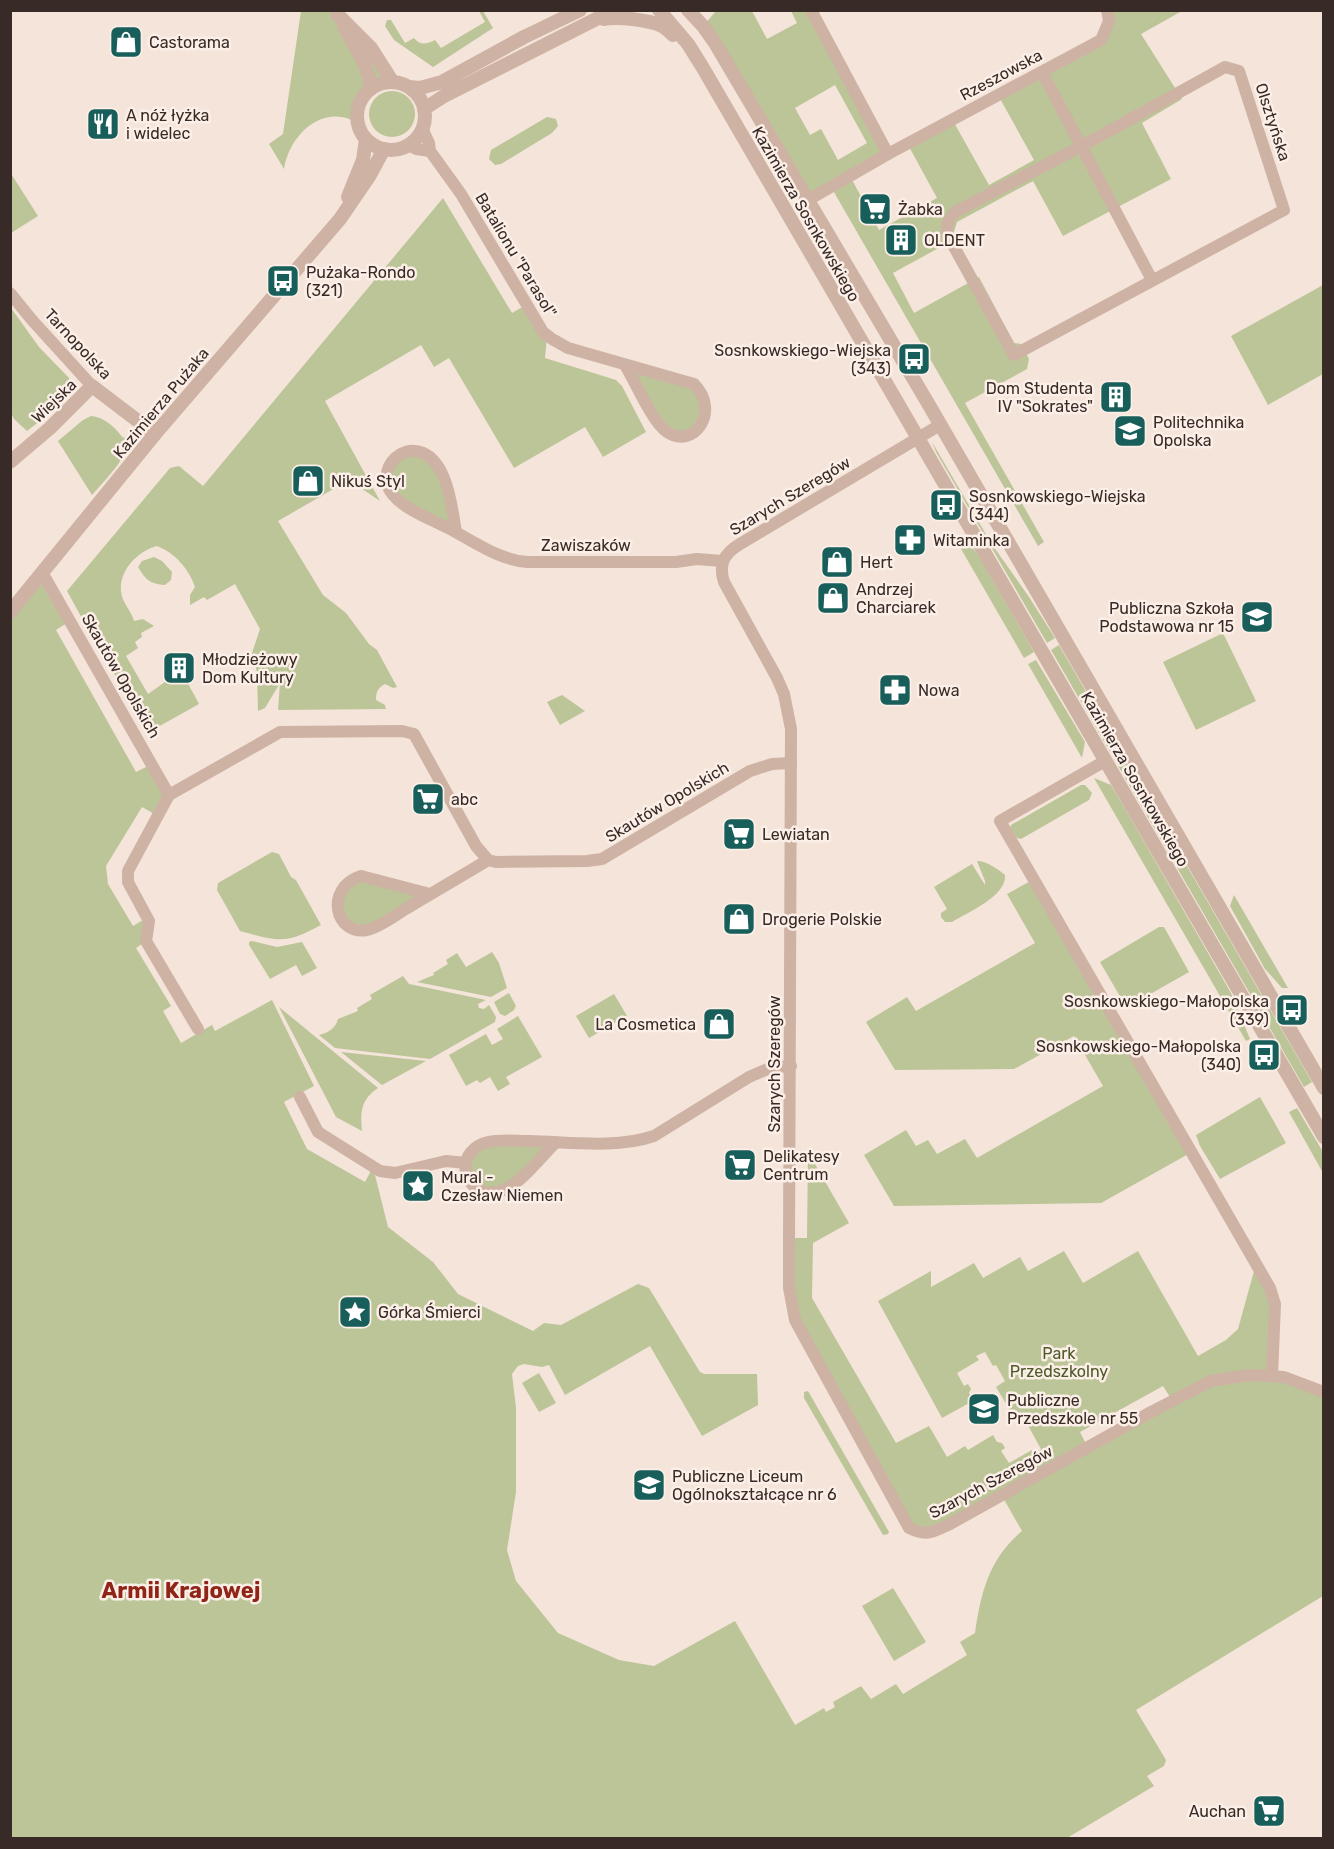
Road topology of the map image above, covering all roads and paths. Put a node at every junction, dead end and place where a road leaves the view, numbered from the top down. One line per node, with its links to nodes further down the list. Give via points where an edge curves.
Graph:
1 (580, 10): 16 (street, via 442,82)
2 (614, 10): 10 (street)
3 (646, 10): 4 (street)
4 (657, 10): 12 (street, Kazimierza Sosnkowskiego)
5 (688, 10): 11 (street, Kazimierza Sosnkowskiego)
6 (695, 10): 11 (street)
7 (811, 10): 24 (street)
8 (1107, 10): 13 (street, Rzeszowska, via 1109,21 1101,40)
9 (336, 12): 14 (street, via 371,48); 15 (street, via 365,65)
10 (595, 20): 12 (street, via 619,17 656,24); 17 (street)
11 (704, 26): 25 (street, Kazimierza Sosnkowskiego)
12 (687, 44): 33 (street, Kazimierza Sosnkowskiego)
13 (1042, 72): 21 (street); 24 (street, Rzeszowska)
14 (392, 81): 15 (street); 16 (street)
15 (372, 87): 19 (street, via 361,99 357,114)
16 (409, 87): 17 (street)
17 (424, 109): 18 (street)
18 (422, 128): 20 (street); 23 (street, Batalionu "Parasol")
19 (366, 139): 22 (street); 26 (street, Kazimierza Pużaka, via 363,160)
20 (408, 145): 22 (street); 23 (street)
21 (1082, 146): 27 (street); 27 (street, Olsztyńska, via 955,212 948,221 948,236 1014,355); 27 (street, Olsztyńska, via 1225,67 1239,71 1284,210)
22 (384, 149): 26 (street, Kazimierza Pużaka)
23 (430, 151): 29 (street, Batalionu "Parasol", via 461,194 543,332 568,348)
24 (888, 154): 25 (street, Rzeszowska)
25 (808, 201): 31 (street, Kazimierza Sosnkowskiego)
26 (340, 219): 32 (street, Kazimierza Pużaka)
27 (1152, 280)
28 (10, 293): 30 (street, Tarnopolska)
29 (625, 365): 29 (street, Batalionu "Parasol", via 661,427 678,435 700,428 706,408 694,384)
30 (92, 386): 32 (street, Tarnopolska); 34 (street, Wiejska)
31 (940, 425): 33 (street); 46 (street, Kazimierza Sosnkowskiego)
32 (155, 434): 37 (street, Kazimierza Pużaka)
33 (919, 438): 36 (street, Szarych Szeregów, via 740,544); 39 (street, Kazimierza Sosnkowskiego)
34 (10, 462)
35 (456, 532): 35 (street, Zawiszaków, via 449,492 437,465 421,451 401,453 388,468 391,492 399,501); 36 (street, Zawiszaków, via 517,561)
36 (722, 561): 40 (street, Szarych Szeregów, via 723,582 784,694 791,729)
37 (43, 574): 38 (street, Kazimierza Pużaka); 41 (street, Skautów Opolskich)
38 (10, 612)
39 (1105, 761): 48 (street, Kazimierza Sosnkowskiego); 51 (street, via 1000,821 1270,1288 1275,1304)
40 (790, 763): 42 (street, Skautów Opolskich, via 750,771 602,859); 45 (street, Szarych Szeregów)
41 (170, 795): 42 (street, via 280,732 402,731 414,734 476,846); 44 (street, via 128,871 128,882 149,921 147,941)
42 (488, 860): 43 (street)
43 (430, 894): 43 (street, via 361,876 342,888 337,908 352,928 366,930)
44 (198, 1029)
45 (791, 1066): 49 (street, via 770,1068 749,1077 654,1136 619,1143); 51 (street, Szarych Szeregów, via 791,1307 909,1528 921,1534 950,1524 1203,1384 1248,1375)
46 (1323, 1088)
47 (300, 1097): 50 (street, via 318,1132 380,1171 395,1173 446,1161)
48 (1322, 1129)
49 (556, 1142): 50 (street, via 487,1142 471,1152); 50 (street, via 511,1187 499,1192 485,1193 473,1185)
50 (466, 1163)
51 (1272, 1376): 52 (street, Szarych Szeregów)
52 (1323, 1392)

